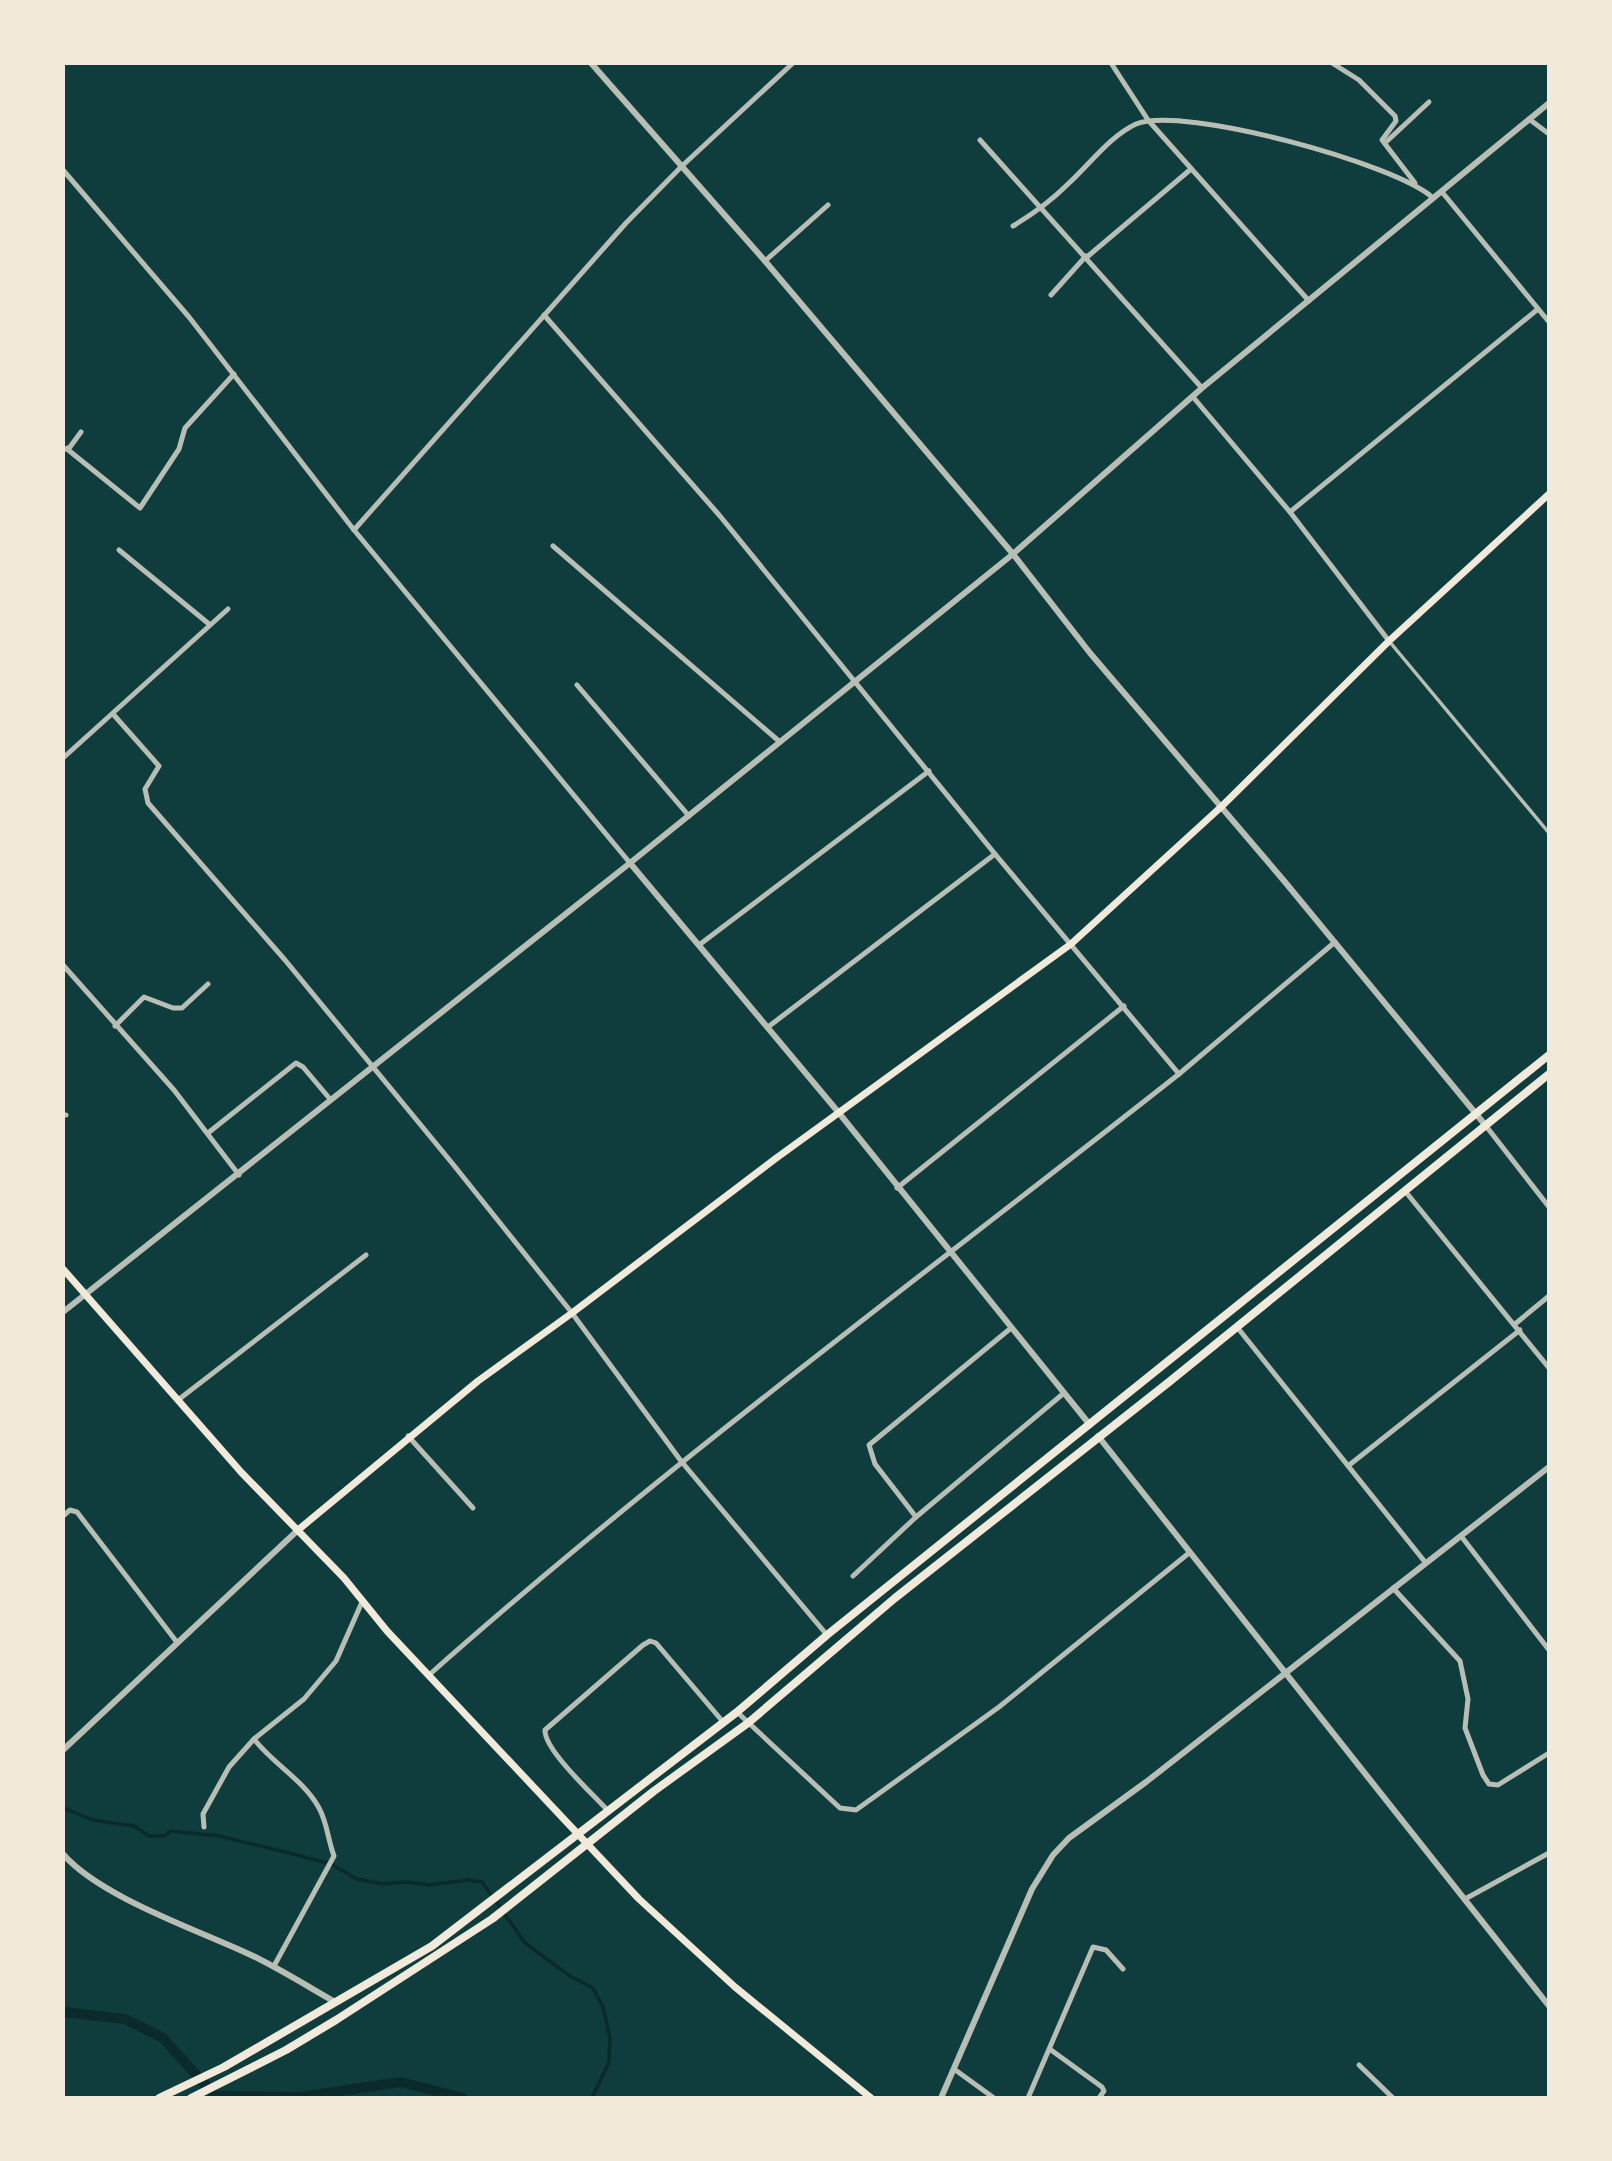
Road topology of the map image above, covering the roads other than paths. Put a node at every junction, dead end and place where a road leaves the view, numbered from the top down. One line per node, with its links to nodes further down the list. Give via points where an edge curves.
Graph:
1 (591, 63): 12 (street)
2 (793, 63): 12 (street)
3 (1111, 63): 8 (street)
4 (1332, 63): 11 (street, via 1359,80 1395,116 1382,137)
5 (1429, 102): 11 (street)
6 (1549, 103): 7 (street)
7 (1529, 119): 9 (street); 16 (street)
8 (1148, 120): 13 (street); 15 (street, via 1225,128 1335,153); 18 (street, via 1120,134)
9 (1549, 134)
10 (980, 139): 18 (street)
11 (1385, 143): 15 (street)
12 (682, 166): 21 (street); 25 (street)
13 (1191, 169): 20 (street); 23 (street)
14 (63, 170): 27 (street)
15 (1417, 186): 16 (street)
16 (1437, 195): 23 (street); 24 (street)
17 (828, 205): 21 (street)
18 (1041, 209): 19 (street); 20 (street)
19 (1013, 226)
20 (1086, 256): 22 (street); 28 (street)
21 (765, 261): 37 (street)
22 (1051, 295)
23 (1309, 301): 28 (street)
24 (1538, 309): 26 (street); 33 (street)
25 (544, 315): 34 (street); 41 (street, via 720,516)
26 (1549, 323)
27 (234, 374): 31 (street, via 185,428 179,449 140,508); 34 (street)
28 (1202, 388): 29 (street)
29 (1193, 397): 33 (street); 37 (street)
30 (81, 432): 31 (street)
31 (65, 450)
32 (1549, 494): 40 (main road)
33 (1290, 512): 40 (street)
34 (354, 530): 51 (street)
35 (553, 546): 44 (street)
36 (120, 550): 39 (street)
37 (1013, 554): 41 (street); 47 (street)
38 (228, 610): 39 (street)
39 (209, 624): 43 (street)
40 (1389, 641): 47 (main road); 49 (street)
41 (855, 683): 44 (street); 46 (street)
42 (578, 685): 48 (street)
43 (113, 715): 45 (street); 61 (street, via 159,766 145,789 148,803)
44 (780, 742): 48 (street)
45 (63, 758)
46 (929, 771): 50 (street); 54 (street)
47 (1221, 807): 52 (street); 53 (main road)
48 (689, 816): 51 (street)
49 (1549, 833)
50 (995, 854): 53 (street); 59 (street)
51 (630, 863): 54 (street); 61 (street)
52 (1335, 942): 62 (street); 66 (street)
53 (1072, 944): 57 (street); 65 (main road)
54 (699, 945): 59 (street)
55 (63, 965): 58 (street)
56 (208, 984): 58 (street, via 182,1008 144,997)
57 (1124, 1006): 62 (street); 70 (street)
58 (115, 1026): 68 (street)
59 (768, 1027): 65 (street)
60 (1549, 1055): 66 (main road)
61 (372, 1066): 64 (street); 81 (street)
62 (1179, 1074): 74 (street)
63 (1549, 1074): 67 (main road)
64 (330, 1099): 68 (street, via 296,1063); 69 (street)
65 (839, 1113): 70 (street); 81 (main road)
66 (1478, 1114): 67 (street); 73 (main road)
67 (1486, 1126): 71 (main road); 72 (street)
68 (208, 1133): 69 (street)
69 (239, 1175): 78 (street)
70 (897, 1188): 74 (street)
71 (1405, 1191): 76 (main road); 82 (street)
72 (1549, 1207)
73 (1314, 1246): 76 (main road); 89 (main road)
74 (951, 1254): 83 (street); 92 (street)
75 (366, 1255): 88 (street)
76 (1321, 1257): 84 (main road)
77 (63, 1269): 78 (main road)
78 (85, 1295): 80 (street); 88 (main road)
79 (1549, 1296): 82 (street)
80 (63, 1312)
81 (572, 1313): 90 (main road); 92 (street)
82 (1515, 1324): 85 (street)
83 (1011, 1328): 87 (street); 97 (street, via 869,1445 874,1464)
84 (1237, 1328): 91 (main road); 93 (street)
85 (1520, 1330): 86 (street); 93 (street)
86 (1549, 1368)
87 (1064, 1393): 89 (street); 97 (street)
88 (178, 1400): 98 (main road)
89 (1090, 1425): 101 (main road)
90 (408, 1436): 95 (street); 98 (main road)
91 (1098, 1436): 100 (street); 103 (main road)
92 (681, 1461): 107 (street); 111 (street)
93 (1348, 1466): 102 (street)
94 (1549, 1467): 99 (street)
95 (473, 1508)
96 (63, 1516): 108 (street, via 70,1510 77,1512)
97 (916, 1517): 104 (street)
98 (298, 1530): 106 (main road); 108 (street)
99 (1461, 1536): 102 (street); 109 (street)
100 (1189, 1553): 110 (street); 114 (street, via 999,1707 856,1810 840,1808)
101 (928, 1555): 103 (main road); 107 (main road)
102 (1425, 1562): 105 (street)
103 (935, 1566): 114 (main road)
104 (853, 1576)
105 (1393, 1588): 110 (street); 117 (street, via 1461,1663 1468,1699 1464,1724 1489,1784 1496,1786)
106 (362, 1602): 111 (main road); 115 (street, via 336,1661 304,1699)
107 (827, 1635): 112 (main road)
108 (176, 1641): 116 (street)
109 (1549, 1650)
110 (1285, 1671): 124 (street); 131 (street, via 1053,1855 1032,1889)
111 (429, 1675): 120 (main road)
112 (737, 1712): 113 (main road); 114 (street)
113 (724, 1723): 118 (main road); 118 (street, via 656,1643 643,1645 545,1730 565,1765)
114 (748, 1723): 121 (main road)
115 (254, 1739): 119 (street, via 219,1782 203,1814); 125 (street, via 316,1803 324,1818 331,1863)
116 (63, 1749)
117 (1549, 1754)
118 (608, 1811): 120 (main road)
119 (204, 1827)
120 (579, 1832): 121 (main road); 127 (main road, via 432,1946)
121 (589, 1845): 134 (main road, via 492,1919 337,2020); 135 (main road, via 639,1899 734,1987)
122 (1549, 1853): 124 (street)
123 (63, 1854): 125 (street, via 81,1871 129,1898)
124 (1465, 1899): 128 (street)
125 (274, 1966): 127 (street)
126 (1124, 1969): 129 (street, via 1106,1950 1093,1947)
127 (335, 2002): 133 (main road, via 224,2067)
128 (1549, 2006)
129 (1051, 2050): 138 (street); 139 (street, via 1102,2087)
130 (1359, 2065): 132 (street)
131 (954, 2069): 136 (street); 137 (street)
132 (1385, 2095): 140 (street)
133 (159, 2098)
134 (191, 2098)
135 (871, 2098)
136 (941, 2098)
137 (994, 2098)
138 (1028, 2098)
139 (1099, 2098)
140 (1393, 2098)

